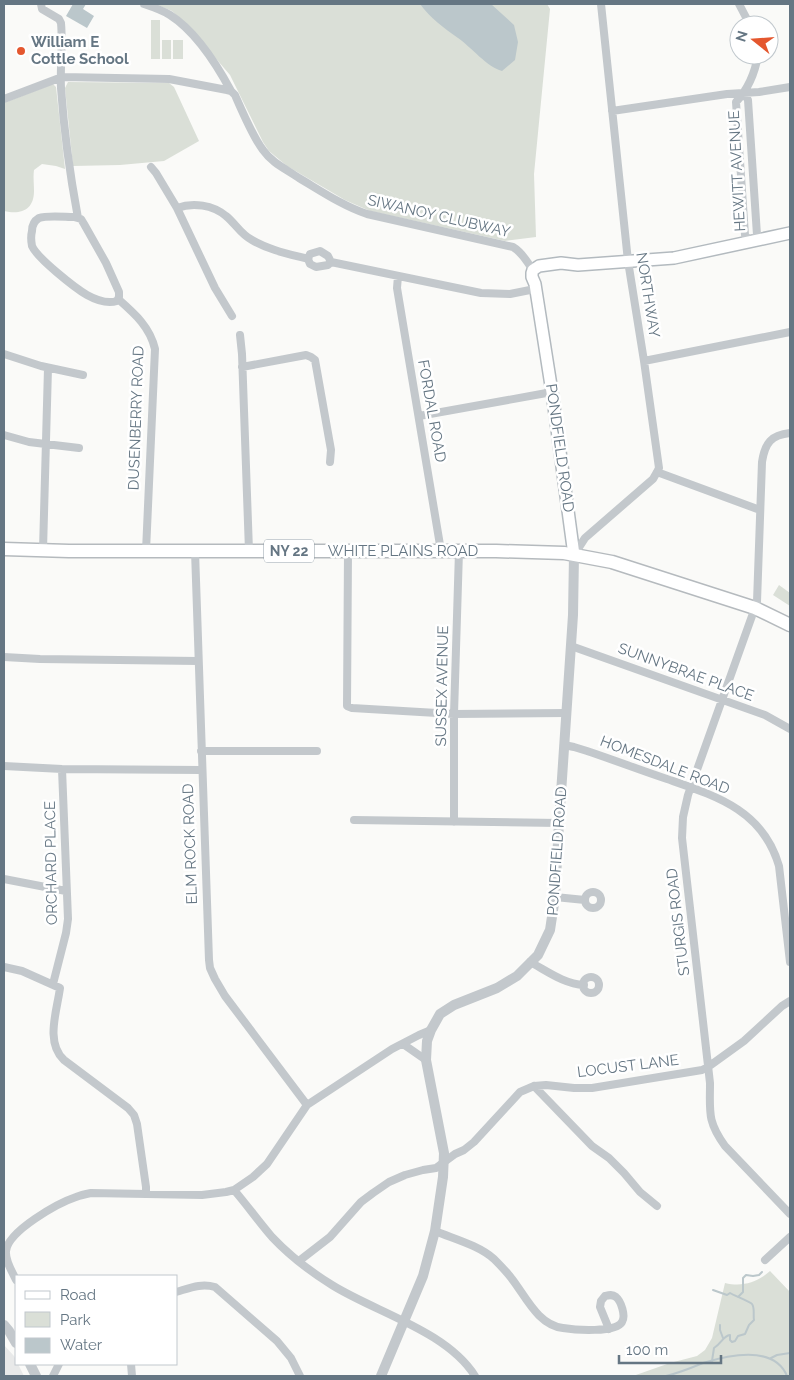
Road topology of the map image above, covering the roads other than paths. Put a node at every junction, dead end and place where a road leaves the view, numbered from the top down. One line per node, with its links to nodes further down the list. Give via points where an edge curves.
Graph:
1 (41, 4): 5 (street, via 42,9 61,23)
2 (144, 4): 7 (street, SIWANOY CLUBWAY, via 168,14 188,32 223,76)
3 (601, 4): 10 (street, NORTHWAY)
4 (756, 65): 8 (street, HEWITT AVENUE)
5 (62, 77): 7 (street, via 182,80); 9 (street); 13 (street, via 69,166)
6 (790, 87): 8 (street)
7 (230, 92): 20 (street, SIWANOY CLUBWAY, via 235,95 262,150 280,166 327,195 356,211 513,247 524,255)
8 (744, 93): 10 (street); 15 (street, HEWITT AVENUE, via 748,100 757,235); 15 (street, HEWITT AVENUE, via 736,102 745,235)
9 (4, 99)
10 (612, 111): 17 (street, NORTHWAY)
11 (151, 167): 12 (street)
12 (177, 208): 16 (street, via 192,204 210,208 226,216 253,242); 24 (street)
13 (78, 218): 23 (street, via 106,263 119,292); 23 (street, via 38,219 32,225 33,248 50,266 87,294 106,302)
14 (790, 233): 15 (main road)
15 (751, 242): 17 (main road, via 674,258)
16 (308, 259): 18 (street, via 316,268); 18 (street, via 310,254 320,251)
17 (628, 261): 19 (main road); 28 (street, NORTHWAY)
18 (331, 262): 21 (street)
19 (578, 265): 20 (main road, via 561,263 537,266); 22 (main road, via 546,272 538,278)
20 (534, 270): 22 (main road, PONDFIELD ROAD)
21 (398, 276): 22 (street, via 481,293 510,294); 33 (street, FORDAL ROAD, via 397,288)
22 (535, 286): 32 (main road, PONDFIELD ROAD)
23 (118, 299): 43 (street, DUSENBERRY ROAD, via 146,325 153,340)
24 (232, 316)
25 (790, 332): 28 (street)
26 (240, 335): 29 (street)
27 (4, 354): 30 (street)
28 (644, 361): 39 (street, NORTHWAY)
29 (242, 366): 38 (street, via 306,356 315,360 331,450); 45 (street)
30 (48, 368): 31 (street); 36 (street)
31 (83, 376)
32 (552, 392): 33 (street); 49 (main road, PONDFIELD ROAD)
33 (419, 416): 46 (street, FORDAL ROAD)
34 (790, 433): 40 (street, STURGIS ROAD, via 775,436 766,447 762,462)
35 (4, 435): 36 (street)
36 (46, 444): 37 (street); 42 (street)
37 (79, 448)
38 (330, 462)
39 (657, 472): 40 (street); 49 (street, via 585,538)
40 (760, 510): 50 (street, STURGIS ROAD)
41 (4, 549): 42 (main road, WHITE PLAINS ROAD / NY 22)
42 (43, 550): 43 (main road, WHITE PLAINS ROAD / NY 22)
43 (146, 551): 44 (main road, WHITE PLAINS ROAD / NY 22)
44 (194, 551): 45 (main road, WHITE PLAINS ROAD / NY 22); 54 (street, ELM ROCK ROAD)
45 (249, 551): 48 (main road, WHITE PLAINS ROAD / NY 22)
46 (441, 551): 47 (main road, WHITE PLAINS ROAD / NY 22); 48 (main road, WHITE PLAINS ROAD / NY 22)
47 (458, 551): 49 (main road, WHITE PLAINS ROAD / NY 22); 57 (street, SUSSEX AVENUE)
48 (348, 552): 57 (street, via 347,706)
49 (574, 555): 50 (main road, WHITE PLAINS ROAD / NY 22, via 628,567); 52 (street, PONDFIELD ROAD)
50 (755, 608): 51 (main road, WHITE PLAINS ROAD / NY 22); 55 (street, STURGIS ROAD)
51 (790, 625)
52 (571, 646): 55 (street, SUNNYBRAE PLACE); 56 (street, PONDFIELD ROAD)
53 (4, 657): 54 (street)
54 (198, 661): 60 (street, ELM ROCK ROAD)
55 (722, 700): 58 (street, SUNNYBRAE PLACE, via 766,715); 65 (street, STURGIS ROAD)
56 (566, 713): 57 (street); 59 (street, PONDFIELD ROAD)
57 (454, 714): 67 (street, SUSSEX AVENUE)
58 (790, 729)
59 (564, 746): 65 (street, HOMESDALE ROAD); 68 (street, PONDFIELD ROAD)
60 (201, 751): 61 (street); 64 (street, ELM ROCK ROAD)
61 (316, 752)
62 (4, 766): 63 (street)
63 (62, 769): 64 (street); 70 (street, ORCHARD PLACE)
64 (201, 770): 85 (street, ELM ROCK ROAD, via 210,968 225,996)
65 (691, 787): 73 (street, HOMESDALE ROAD, via 735,807 766,836 775,852); 83 (street, STURGIS ROAD, via 683,817 682,838)
66 (354, 820): 67 (street)
67 (454, 822): 68 (street)
68 (559, 823): 71 (street, PONDFIELD ROAD)
69 (4, 879): 70 (street)
70 (66, 892): 78 (street, ORCHARD PLACE, via 68,918)
71 (555, 896): 72 (street); 74 (street, PONDFIELD ROAD, via 550,930 538,954)
72 (585, 900)
73 (787, 902): 75 (street, HOMESDALE ROAD)
74 (530, 962): 77 (street, via 562,980); 80 (street, PONDFIELD ROAD, via 518,976 440,1014)
75 (790, 962)
76 (4, 967): 78 (street)
77 (584, 985)
78 (56, 986): 88 (street, ORCHARD PLACE, via 53,1034 56,1050 64,1060 134,1115)
79 (790, 1000): 83 (street, LOCUST LANE, via 744,1041)
80 (431, 1030): 81 (street); 82 (street, PONDFIELD ROAD)
81 (403, 1044): 82 (street); 85 (street)
82 (426, 1060): 86 (street, PONDFIELD ROAD)
83 (708, 1067): 84 (street, LOCUST LANE, via 592,1088); 90 (street, STURGIS ROAD, via 710,1115 717,1136)
84 (534, 1086): 86 (street, LOCUST LANE, via 514,1097 474,1142); 89 (street)
85 (308, 1105): 87 (street, via 267,1164)
86 (444, 1163): 91 (street, PONDFIELD ROAD); 94 (street, LOCUST LANE, via 405,1175 373,1192 330,1237)
87 (234, 1190): 88 (street, via 214,1194); 94 (street, via 273,1238)
88 (146, 1194): 95 (street, via 91,1193 77,1196 28,1224 9,1241 6,1251)
89 (657, 1206)
90 (790, 1214)
91 (435, 1230): 97 (street, PONDFIELD ROAD, via 423,1276); 99 (street, via 494,1259 546,1322 586,1331)
92 (790, 1237): 93 (street)
93 (765, 1260)
94 (300, 1261): 97 (street, via 332,1285)
95 (15, 1278)
96 (178, 1291): 103 (street, via 199,1285 215,1287 278,1341)
97 (404, 1322): 104 (street, PONDFIELD ROAD); 105 (street, via 462,1359)
98 (4, 1325): 101 (street)
99 (609, 1329)
100 (4, 1333): 102 (street)
101 (15, 1342)
102 (15, 1343)
103 (300, 1376)
104 (381, 1376)
105 (475, 1376)

